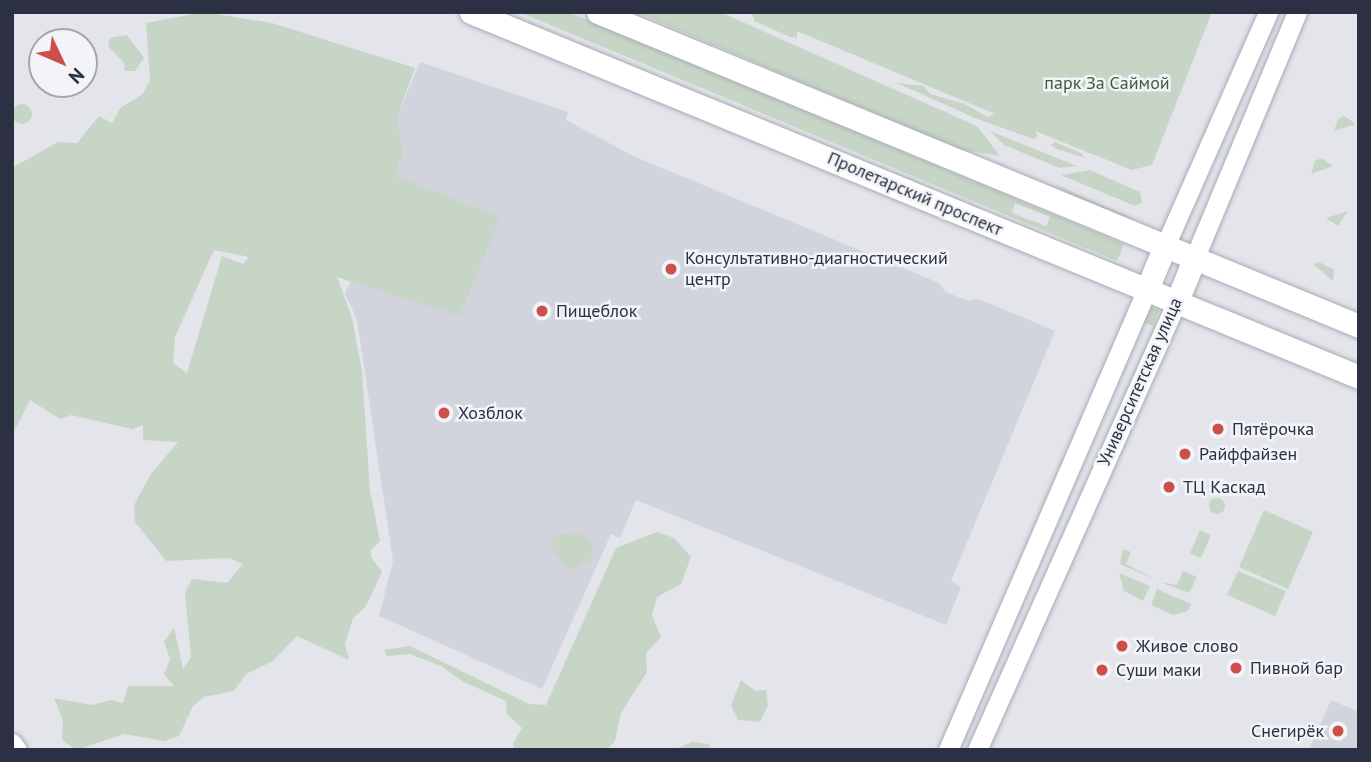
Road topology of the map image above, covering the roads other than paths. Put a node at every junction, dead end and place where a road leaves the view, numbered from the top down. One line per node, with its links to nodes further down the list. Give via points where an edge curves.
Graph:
1 (471, 12): 7 (main road, Пролетарский проспект)
2 (598, 12): 5 (main road)
3 (1268, 12): 5 (main road, Университетская улица)
4 (1297, 12): 6 (main road, Университетская улица)
5 (1165, 246): 6 (main road); 7 (main road, Университетская улица)
6 (1195, 257): 8 (main road, Университетская улица); 9 (main road)
7 (1147, 289): 8 (main road, Пролетарский проспект); 13 (main road, Университетская улица)
8 (1177, 301): 10 (main road, Пролетарский проспект); 14 (main road, Университетская улица)
9 (1359, 326)
10 (1359, 377)
11 (12, 743): 12 (main road)
12 (17, 750)
13 (948, 750)
14 (977, 750)

